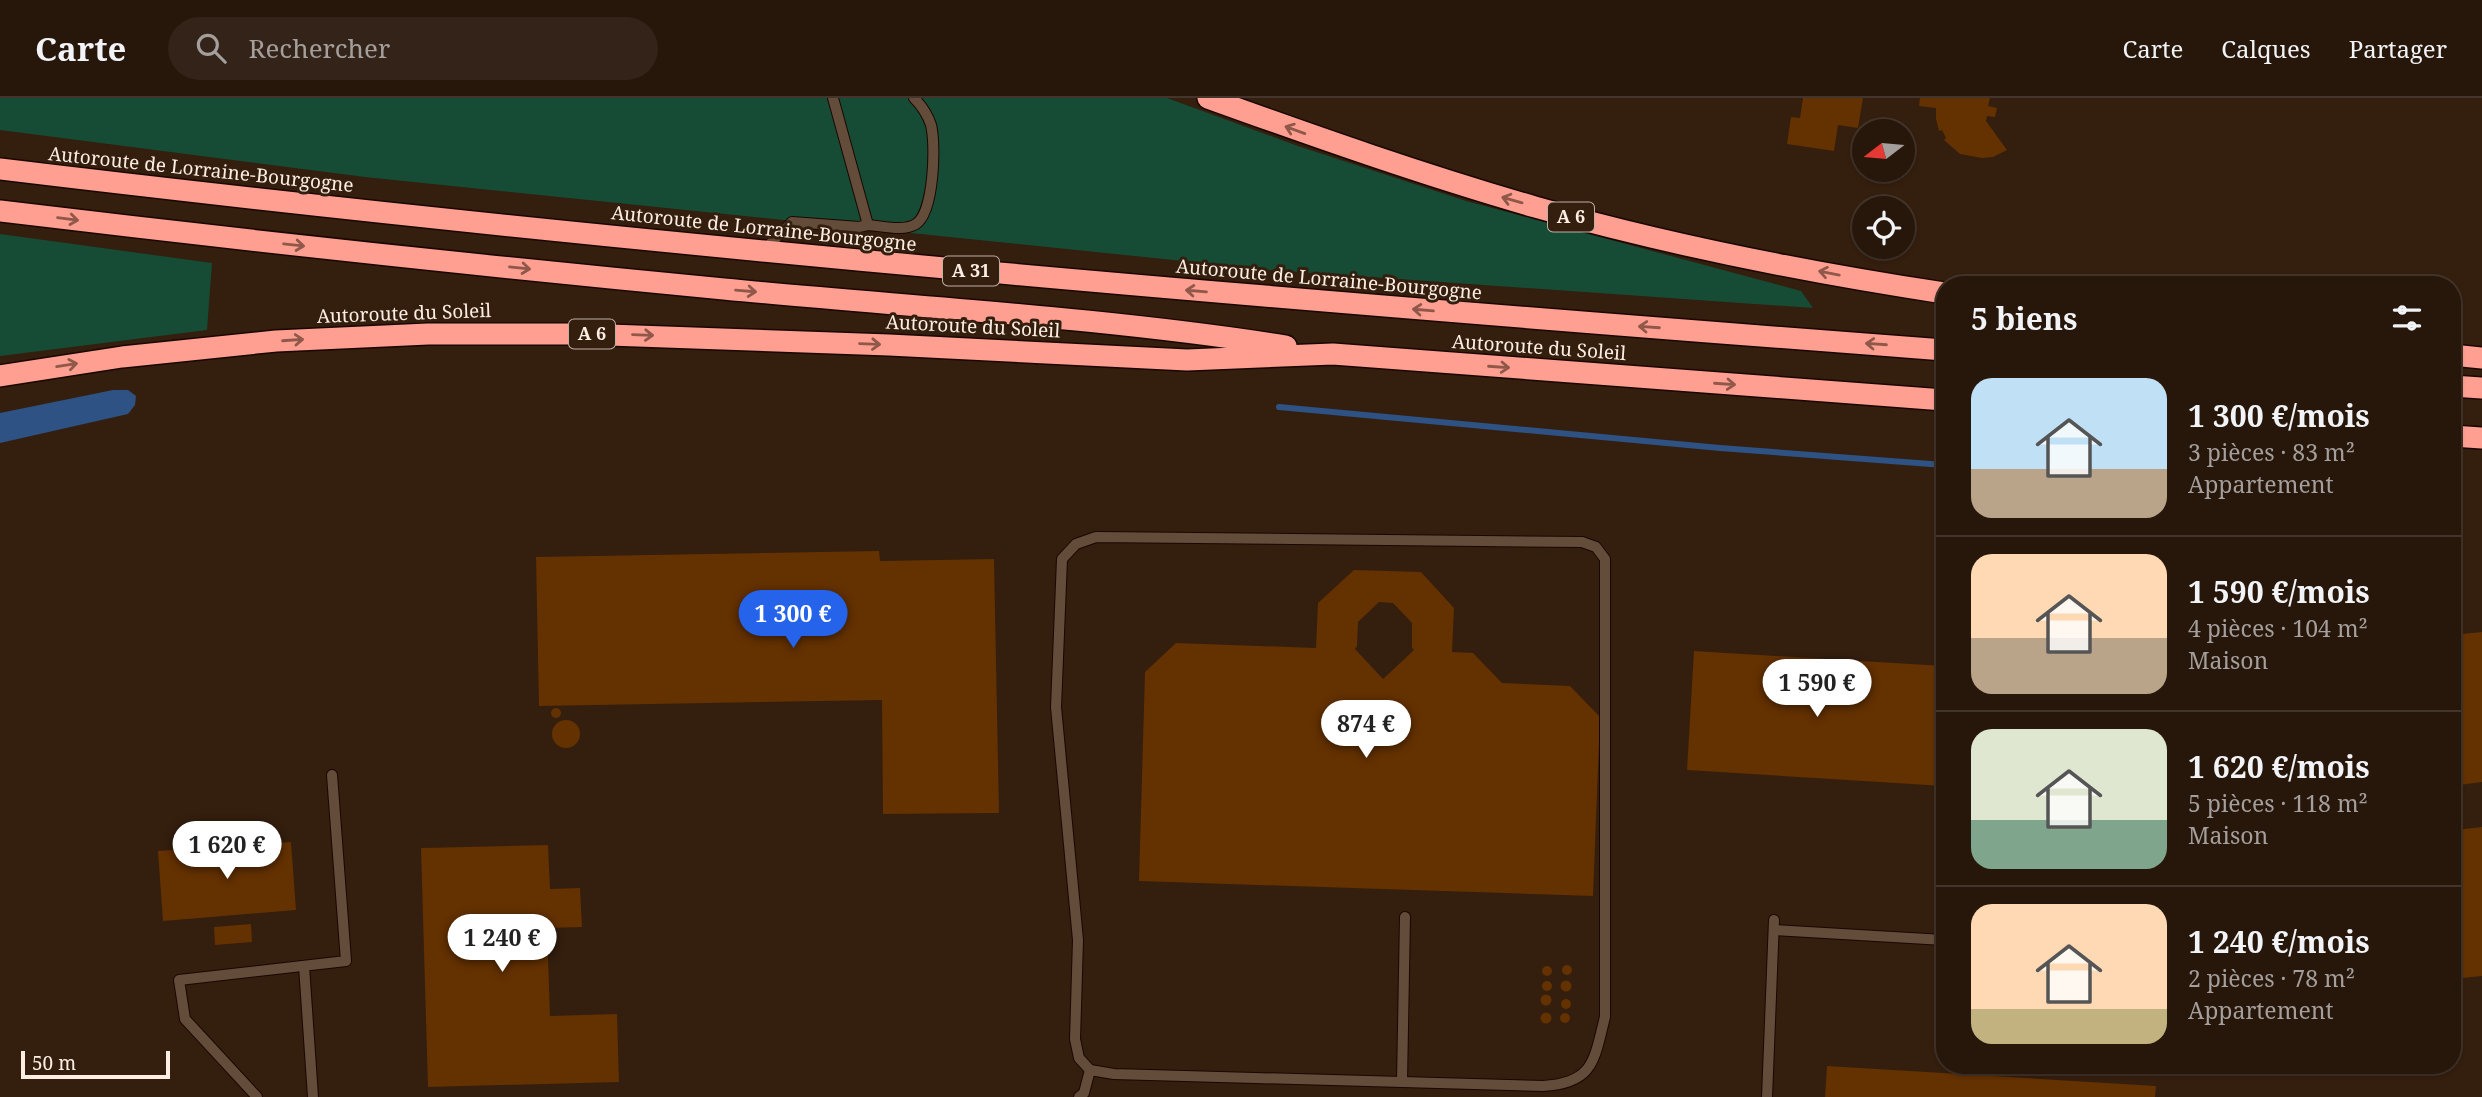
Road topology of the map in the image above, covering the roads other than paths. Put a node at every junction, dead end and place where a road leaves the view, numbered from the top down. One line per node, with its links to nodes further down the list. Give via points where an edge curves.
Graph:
1 (833, 98): 6 (lane)
2 (914, 98): 6 (lane, via 930,121 933,135 929,201 915,224 905,228)
3 (1208, 98): 8 (highway, A 6, one-way to 3, via 1751,259 1573,217 1387,161)
4 (0, 169): 7 (highway, Autoroute de Lorraine-Bourgogne / A 31)
5 (0, 211): 10 (highway, A 31, one-way to 10, via 415,258 1188,331)
6 (868, 225): 7 (lane, via 792,222)
7 (762, 251): 9 (highway, Autoroute de Lorraine-Bourgogne / A 31, one-way to 7, via 1203,292)
8 (1936, 292)
9 (1936, 348)
10 (1333, 354): 13 (highway, Autoroute du Soleil / A 6, one-way to 10, via 237,344 428,334 734,338 1187,360); 16 (highway, Autoroute du Soleil / A 6, one-way to 16)
11 (2461, 356): 12 (highway)
12 (2482, 358)
13 (0, 376)
14 (2461, 387): 15 (highway)
15 (2482, 388)
16 (1936, 399)
17 (2461, 437): 18 (highway)
18 (2482, 438)
19 (332, 775): 22 (lane, via 346,961)
20 (1405, 917): 24 (lane)
21 (1936, 939): 28 (lane, via 1774,925)
22 (304, 966): 25 (lane, via 179,980 185,1019); 26 (lane)
23 (1090, 1070): 24 (lane); 24 (lane, via 1079,1058 1076,1038 1078,940 1056,707 1062,559 1076,544 1096,537 1582,542 1596,547 1605,559 1605,1017 1594,1058 1581,1077 1564,1085); 27 (lane)
24 (1402, 1082)
25 (257, 1097)
26 (313, 1097)
27 (1080, 1097)
28 (1767, 1097)

